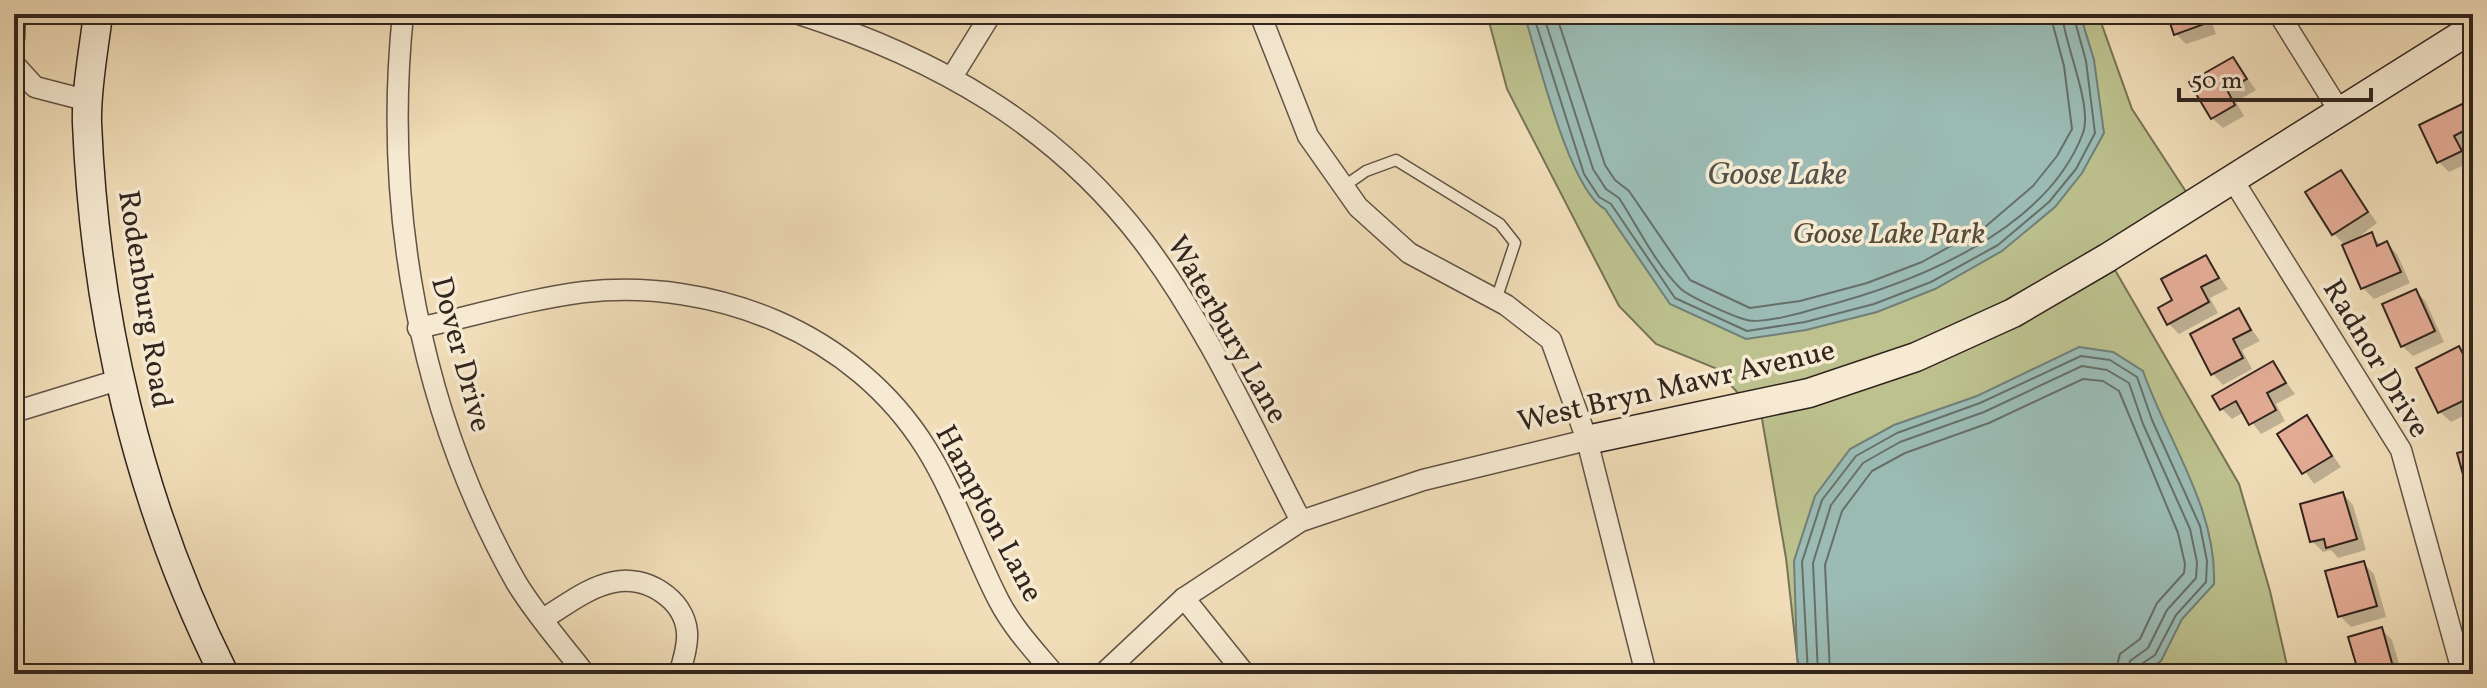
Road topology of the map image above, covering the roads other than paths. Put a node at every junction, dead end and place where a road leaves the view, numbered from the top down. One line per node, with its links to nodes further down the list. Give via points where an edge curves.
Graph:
1 (15, 14): 9 (street)
2 (98, 14): 12 (street, Rodenburg Road)
3 (403, 14): 17 (street, Dover Drive, via 398,81 401,215)
4 (799, 14): 11 (street, Waterbury Lane, via 872,38)
5 (991, 14): 11 (street)
6 (1260, 14): 15 (street, via 1308,136)
7 (2279, 14): 13 (street)
8 (2473, 28): 13 (street, West Bryn Mawr Avenue)
9 (14, 38)
10 (14, 64): 12 (street, via 35,87)
11 (952, 77): 21 (street, Waterbury Lane, via 1063,156 1141,239 1195,321)
12 (89, 101): 18 (street, Rodenburg Road, via 100,258)
13 (2340, 112): 14 (street, West Bryn Mawr Avenue)
14 (2233, 180): 20 (street, West Bryn Mawr Avenue, via 2013,313 1916,357 1809,393); 31 (street, Radnor Drive, via 2401,450)
15 (1343, 187): 16 (street, via 1409,253); 16 (lane, via 1396,160 1500,224 1515,243)
16 (1496, 300): 20 (street, via 1551,340)
17 (418, 328): 23 (street, Dover Drive, via 464,471 517,583); 27 (street, Hampton Lane, via 569,295 638,289 711,298 805,333 878,389 925,446 1000,603)
18 (118, 380): 19 (street); 24 (street, Rodenburg Road, via 159,523)
19 (14, 412)
20 (1587, 440): 21 (street, West Bryn Mawr Avenue, via 1423,480); 30 (street)
21 (1301, 521): 22 (street, West Bryn Mawr Avenue)
22 (1184, 598): 28 (street, West Bryn Mawr Avenue); 29 (street)
23 (543, 619): 25 (street, Dover Drive); 26 (street, via 591,589 616,581 646,583 670,597 687,630)
24 (224, 674)
25 (585, 674)
26 (679, 674)
27 (1054, 674)
28 (1103, 674)
29 (1245, 674)
30 (1646, 674)
31 (2463, 674)

